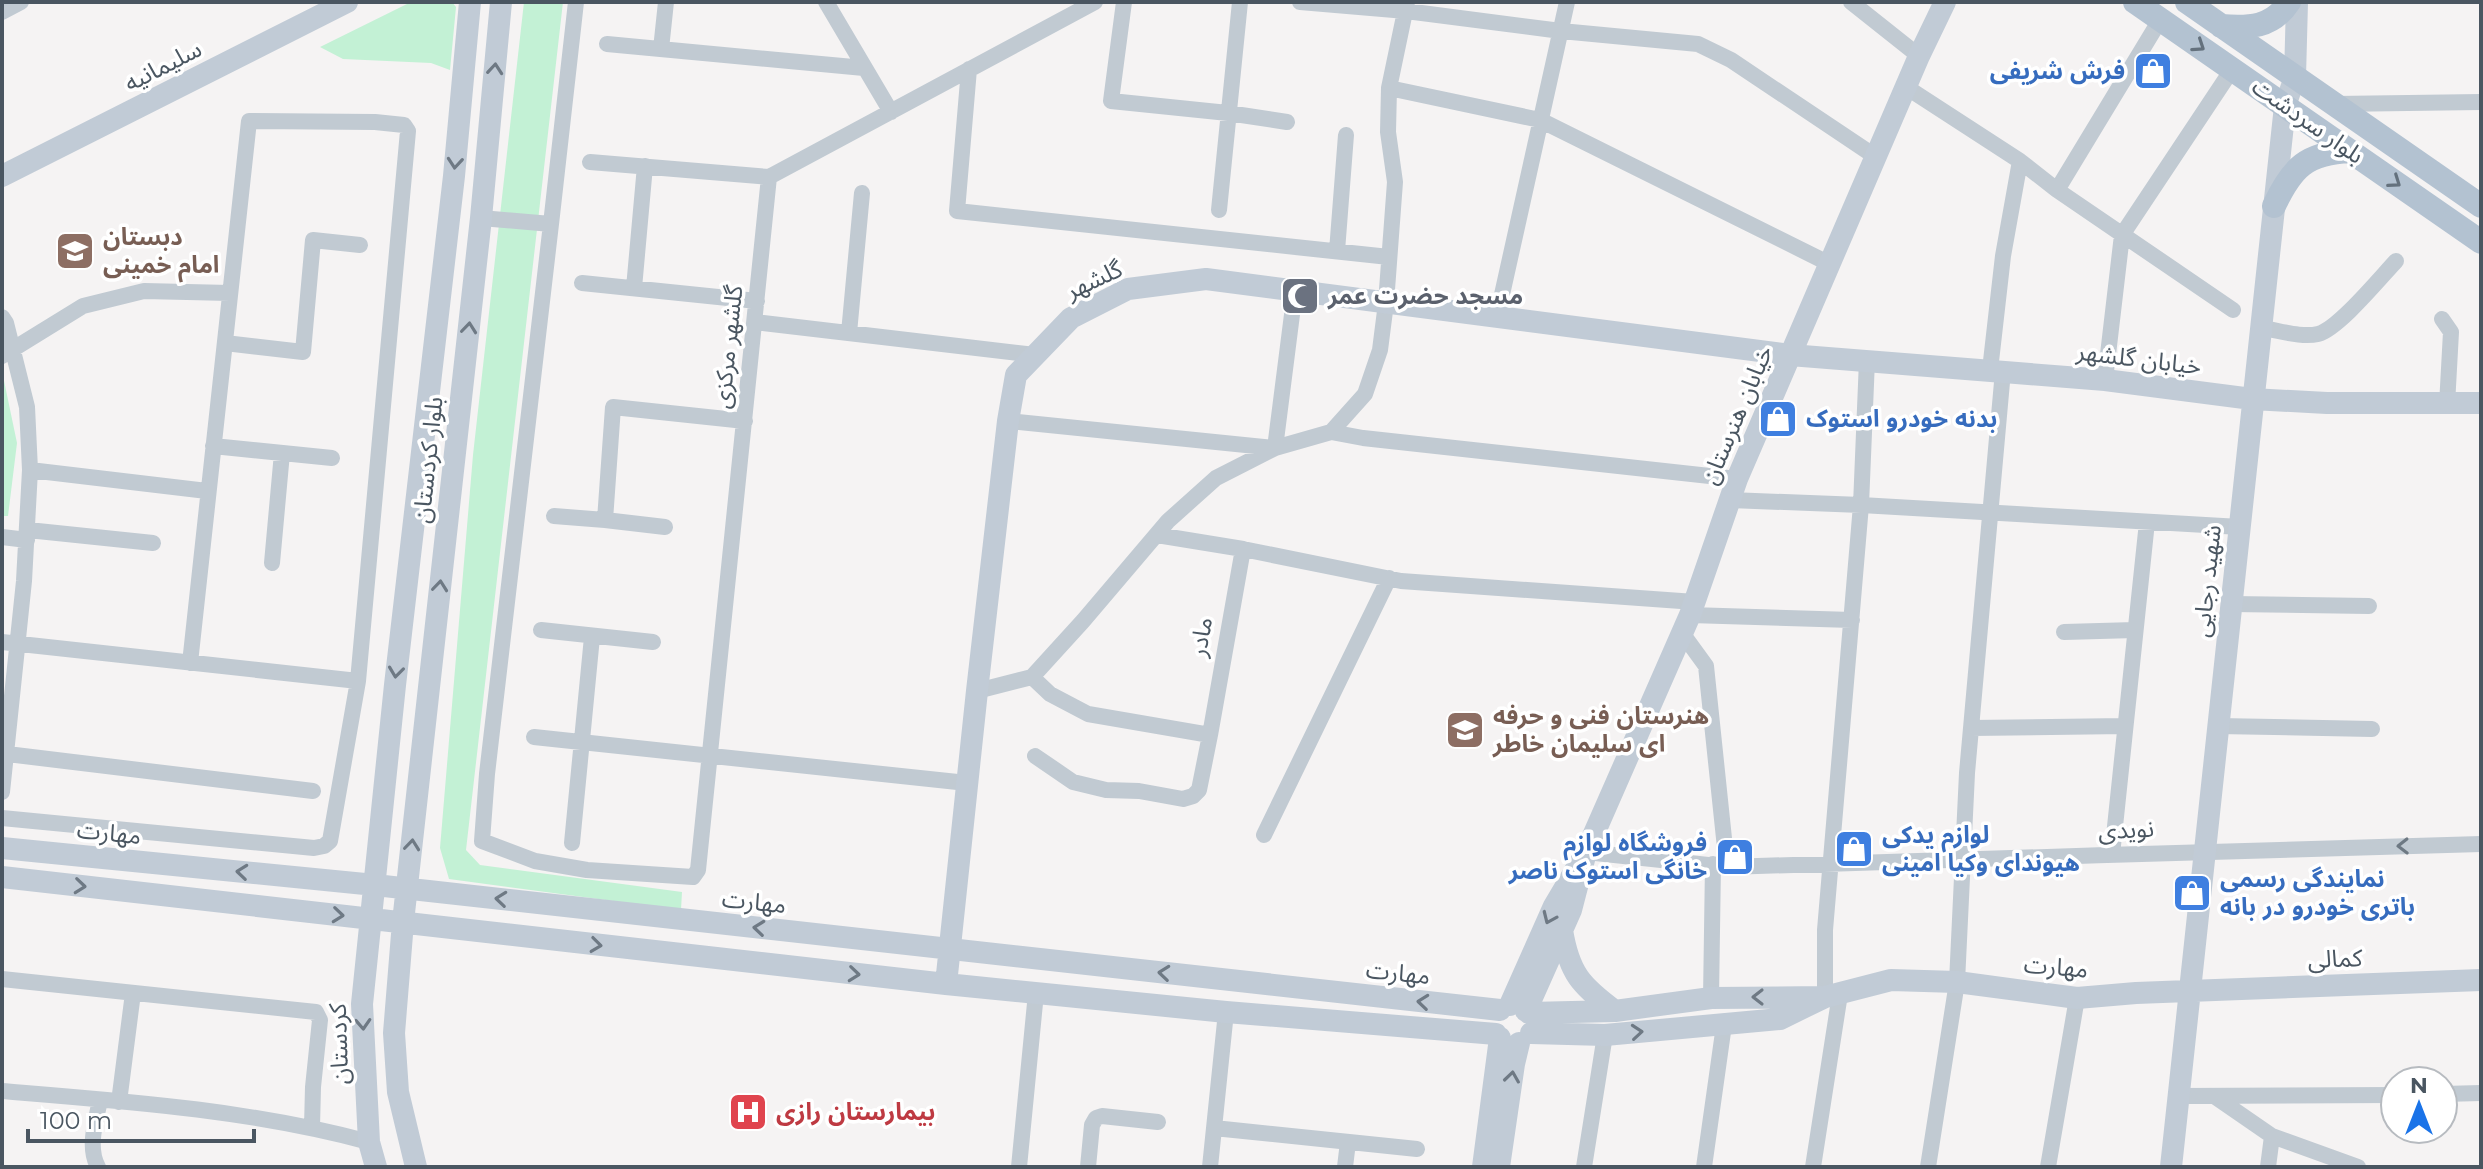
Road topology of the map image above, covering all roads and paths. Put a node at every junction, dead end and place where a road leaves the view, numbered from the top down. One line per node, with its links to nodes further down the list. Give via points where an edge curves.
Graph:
1 (21, 2): 20 (street)
2 (347, 2): 46 (main road, سلیمانیه)
3 (470, 2): 148 (main road, بلوار کردستان, one-way to 148)
4 (501, 2): 53 (main road, بلوار کردستان, one-way to 4)
5 (576, 2): 54 (street)
6 (666, 2): 25 (street)
7 (826, 2): 27 (street)
8 (1095, 2): 29 (street)
9 (1124, 2): 37 (street, via 1111,101)
10 (1240, 2): 37 (street)
11 (1300, 2): 19 (street)
12 (1567, 2): 23 (street)
13 (1851, 2): 26 (street)
14 (1945, 2): 26 (main road, خیابان هنرستان)
15 (2135, 2): 21 (main road, بلوار سردشت)
16 (2187, 2): 22 (main road)
17 (2289, 2): 22 (main road, via 2266,24)
18 (2297, 2): 30 (main road, شهید رجایی)
19 (1407, 7): 23 (street); 32 (street)
20 (2, 12)
21 (2160, 20): 28 (main road, بلوار سردشت, one-way to 28); 48 (street)
22 (2221, 26): 30 (main road)
23 (1561, 31): 38 (street); 42 (street, via 1698,44)
24 (607, 44): 25 (street)
25 (661, 49): 27 (street)
26 (1919, 56): 31 (main road, خیابان هنرستان)
27 (864, 68): 36 (street)
28 (2233, 68): 35 (main road, بلوار سردشت); 55 (street)
29 (969, 69): 36 (street); 58 (street, via 957,211)
30 (2295, 77): 34 (main road); 35 (main road, شهید رجایی)
31 (1906, 87): 42 (main road, خیابان هنرستان); 43 (street)
32 (1389, 88): 38 (street); 59 (street, via 1395,182)
33 (2481, 102): 34 (street)
34 (2333, 104): 51 (main road)
35 (2285, 106): 41 (main road, بلوار سردشت); 50 (main road, شهید رجایی)
36 (891, 112): 47 (street)
37 (1228, 113): 39 (street); 52 (street)
38 (1540, 120): 61 (street); 70 (street)
39 (1287, 122)
40 (1346, 135): 58 (street)
41 (2350, 151): 50 (main road, via 2301,163); 56 (main road, بلوار سردشت, one-way to 56)
42 (1876, 157): 61 (main road, خیابان هنرستان)
43 (2020, 161): 48 (street); 80 (street, via 2003,256)
44 (590, 162): 45 (street)
45 (645, 166): 47 (street); 63 (street)
46 (2, 176)
47 (769, 177): 66 (street, گلشهر مرکزی)
48 (2057, 190): 55 (street)
49 (862, 193): 74 (street)
50 (2274, 206): 73 (main road, شهید رجایی)
51 (2481, 206)
52 (1219, 210)
53 (481, 218): 54 (street); 149 (main road, بلوار کردستان, one-way to 53)
54 (551, 224): 131 (street, گلشهر مرکزی, via 482,841 535,861 587,870 693,877)
55 (2122, 235): 68 (street); 81 (street)
56 (2481, 242)
57 (360, 245): 75 (street, via 313,240 303,352)
58 (1337, 251): 59 (street)
59 (1389, 257): 67 (street)
60 (2396, 261): 73 (street, via 2325,331 2314,335)
61 (1830, 264): 78 (main road, خیابان هنرستان)
62 (582, 283): 63 (street)
63 (634, 288): 66 (street)
64 (1295, 291): 67 (main road, گلشهر); 77 (main road, گلشهر, via 1206,279 1128,289 1071,318); 89 (street)
65 (230, 293): 75 (street); 76 (street, via 144,291 83,306); 121 (street, via 249,121 404,125 408,131)
66 (757, 301): 72 (street, گلشهر مرکزی)
67 (1386, 303): 70 (main road, گلشهر); 87 (street, via 1380,350 1365,394)
68 (2233, 310)
69 (2, 317): 76 (street)
70 (1497, 317): 78 (main road, گلشهر)
71 (2442, 319): 84 (street, via 2451,332)
72 (755, 322): 74 (street); 85 (street, گلشهر مرکزی)
73 (2261, 328): 82 (main road, شهید رجایی)
74 (849, 333): 77 (street)
75 (225, 343): 88 (street)
76 (7, 353): 92 (street, via 27,407)
77 (1035, 355): 86 (main road, گلشهر, via 1016,375)
78 (1790, 355): 79 (main road, خیابان گلشهر); 93 (main road, خیابان هنرستان)
79 (1867, 360): 80 (main road, خیابان گلشهر); 95 (street)
80 (1997, 370): 81 (main road, خیابان گلشهر); 96 (street)
81 (2105, 380): 82 (main road, خیابان گلشهر)
82 (2252, 399): 84 (main road, خیابان گلشهر); 101 (main road, شهید رجایی)
83 (2481, 403): 84 (main road, خیابان گلشهر)
84 (2447, 405)
85 (745, 421): 98 (street, via 613,407); 131 (street, گلشهر مرکزی)
86 (1008, 421): 89 (street); 122 (main road, گلشهر)
87 (1331, 432): 89 (street); 93 (street)
88 (213, 446): 90 (street); 94 (street)
89 (1275, 448): 103 (street, via 1216,478)
90 (282, 453): 91 (street); 107 (street)
91 (332, 458)
92 (30, 470): 94 (street); 102 (street)
93 (1733, 490): 95 (street); 111 (main road, خیابان هنرستان)
94 (207, 491): 119 (street)
95 (1861, 505): 96 (street); 112 (street)
96 (1990, 513): 99 (street); 125 (street)
97 (554, 516): 98 (street)
98 (605, 520): 100 (street)
99 (2147, 522): 101 (street); 114 (street)
100 (665, 527)
101 (2240, 527): 109 (main road, شهید رجایی)
102 (27, 535): 104 (street); 105 (street); 118 (street)
103 (1157, 535): 106 (street); 120 (street)
104 (2, 537)
105 (153, 543)
106 (1243, 549): 108 (street); 127 (street, مادر)
107 (272, 563)
108 (1389, 578): 111 (street); 137 (street)
109 (2231, 604): 110 (street); 124 (main road, شهید رجایی)
110 (2369, 606)
111 (1689, 617): 112 (street); 142 (main road, خیابان هنرستان); 146 (street, via 1706,666)
112 (1852, 620): 145 (street)
113 (541, 630): 116 (street)
114 (2135, 630): 115 (street); 123 (street)
115 (2064, 632)
116 (592, 637): 117 (street); 129 (street)
117 (653, 642)
118 (10, 643): 119 (street); 130 (street)
119 (190, 663): 121 (street)
120 (1032, 677): 122 (street); 127 (street, via 1050,694 1088,714)
121 (358, 681): 136 (street, via 330,841 324,846)
122 (977, 691): 133 (main road, گلشهر)
123 (2125, 726): 125 (street); 143 (street)
124 (2218, 726): 126 (street); 141 (main road, شهید رجایی)
125 (1971, 728): 144 (street)
126 (2372, 729)
127 (1210, 735): 132 (street, مادر, via 1199,790 1183,799 1073,782)
128 (534, 737): 129 (street)
129 (582, 742): 131 (street); 138 (street)
130 (7, 754): 134 (street); 135 (street)
131 (711, 756): 133 (street)
132 (1035, 756)
133 (967, 783): 153 (main road, گلشهر)
134 (313, 791)
135 (2, 792)
136 (2, 818)
137 (1264, 835)
138 (572, 843)
139 (2481, 844): 141 (street, نویدی, one-way to 141)
140 (2, 848): 148 (main road, مهارت, one-way to 140)
141 (2204, 851): 143 (street, نویدی); 158 (main road, شهید رجایی)
142 (1586, 852): 146 (street, نویدی); 152 (main road, خیابان هنرستان); 166 (main road, خیابان هنرستان, one-way to 166, via 1554,906)
143 (2112, 855): 144 (street, نویدی)
144 (1963, 861): 145 (street, نویدی); 156 (street)
145 (1831, 864): 146 (street, نویدی); 161 (street, via 1825,930)
146 (1720, 865): 162 (street)
147 (2, 877): 150 (main road, مهارت, one-way to 150)
148 (375, 885): 149 (main road, مهارت); 150 (main road, بلوار کردستان)
149 (407, 889): 151 (main road, بلوار کردستان); 153 (main road, مهارت, one-way to 149)
150 (371, 919): 151 (main road, مهارت); 181 (main road, کردستان, one-way to 181, via 362,1004)
151 (403, 922): 157 (main road, مهارت, one-way to 157); 186 (main road, via 394,1033 398,1092)
152 (1562, 930): 164 (main road, via 1566,953 1584,988); 166 (main road, خیابان هنرستان)
153 (948, 950): 157 (main road); 166 (main road, مهارت, one-way to 153)
154 (2, 979): 159 (street)
155 (2481, 980): 158 (main road, کمالی)
156 (1957, 982): 161 (main road, مهارت, via 1891,980); 163 (main road, مهارت); 196 (street)
157 (946, 984): 160 (main road, مهارت)
158 (2190, 991): 163 (main road, مهارت); 173 (main road, شهید رجایی)
159 (133, 993): 176 (street); 178 (street, via 318,1013)
160 (1036, 993): 165 (main road, مهارت); 187 (street)
161 (1832, 996): 162 (main road, مهارت, one-way to 162); 167 (main road, مهارت, via 1780,1019); 195 (street)
162 (1711, 998): 164 (main road, مهارت)
163 (2077, 998): 197 (street)
164 (1615, 1011): 166 (main road, مهارت)
165 (1226, 1012): 166 (main road, مهارت); 179 (street)
166 (1514, 1023): 168 (main road, مهارت); 191 (main road); 192 (main road, one-way to 166)
167 (1724, 1025): 168 (main road, مهارت, one-way to 167); 194 (street)
168 (1605, 1035): 193 (street)
169 (2, 1091): 175 (street)
170 (2481, 1093): 171 (street)
171 (2459, 1094)
172 (2379, 1095): 174 (street)
173 (2179, 1096): 174 (street); 198 (main road, شهید رجایی)
174 (2214, 1096): 180 (street)
175 (100, 1100): 176 (street); 184 (street, via 93,1140)
176 (119, 1102): 178 (street)
177 (1158, 1122): 188 (street, via 1096,1118)
178 (312, 1127): 181 (street)
179 (1214, 1128): 182 (street); 189 (street)
180 (2272, 1136): 199 (street); 200 (street)
181 (369, 1142): 185 (main road, کردستان)
182 (1348, 1142): 183 (street); 190 (street)
183 (1417, 1149)
184 (98, 1167)
185 (376, 1167)
186 (416, 1167)
187 (1019, 1167)
188 (1088, 1167)
189 (1210, 1167)
190 (1345, 1167)
191 (1483, 1167)
192 (1499, 1167)
193 (1584, 1167)
194 (1704, 1167)
195 (1813, 1167)
196 (1928, 1167)
197 (2048, 1167)
198 (2171, 1167)
199 (2268, 1167)
200 (2358, 1167)

